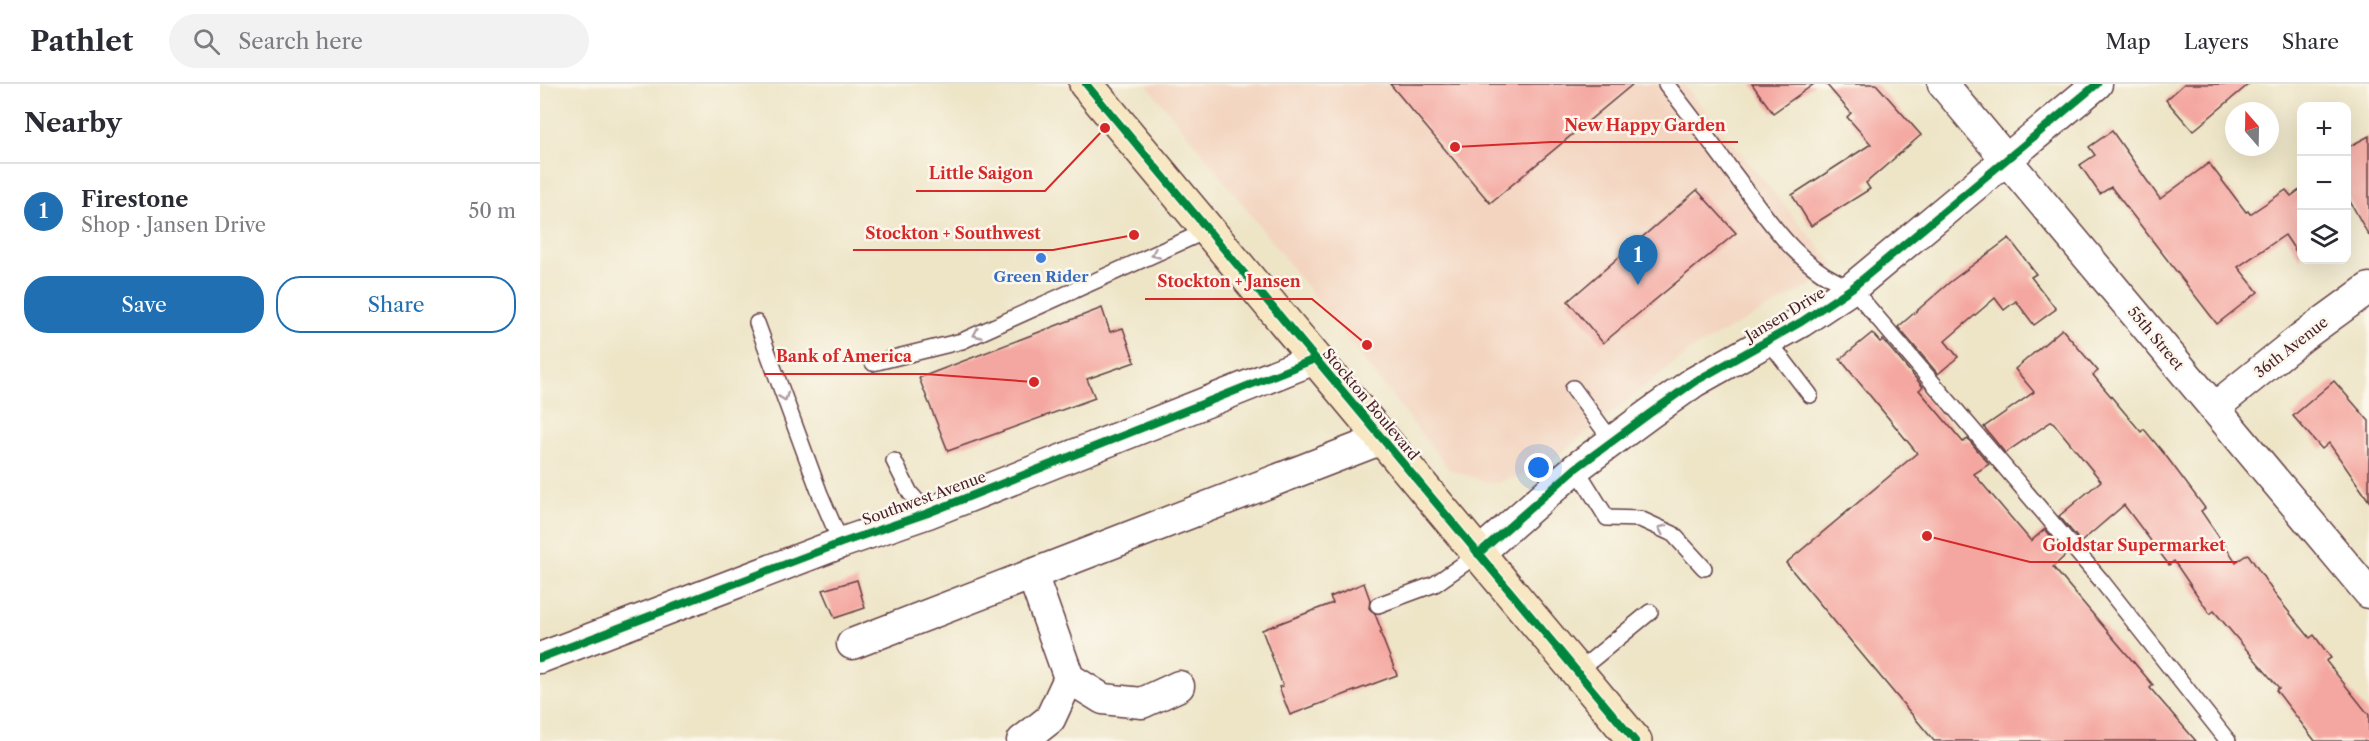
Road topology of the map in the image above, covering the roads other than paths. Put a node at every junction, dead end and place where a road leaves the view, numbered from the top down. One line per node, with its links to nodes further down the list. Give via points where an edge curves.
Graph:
1 (1086, 84): 6 (main road, Stockton Boulevard)
2 (1666, 84): 7 (lane, via 1778,233 1812,267)
3 (1943, 84): 5 (street, 55th Street)
4 (2097, 84): 5 (street, Jansen Drive)
5 (2007, 160): 7 (street, Jansen Drive); 15 (street, 55th Street)
6 (1208, 230): 11 (main road, Stockton Boulevard); 12 (lane, one-way to 12, via 962,341)
7 (1852, 288): 10 (street, Jansen Drive); 35 (lane, via 2100,579)
8 (2369, 288): 15 (street, 36th Avenue)
9 (757, 323): 21 (lane, one-way to 21)
10 (1768, 340): 14 (lane); 17 (street, Jansen Drive, via 1694,382)
11 (1315, 359): 16 (main road, Stockton Boulevard); 20 (street, Southwest Avenue)
12 (873, 363)
13 (1573, 388): 17 (lane)
14 (1810, 395)
15 (2214, 408): 25 (street, 55th Street)
16 (1382, 439): 22 (main road, Stockton Boulevard); 24 (street)
17 (1612, 441): 19 (street, Jansen Drive)
18 (894, 461): 20 (lane, via 910,494)
19 (1576, 468): 22 (street, Jansen Drive); 23 (lane, one-way to 19, via 1673,534 1640,519 1607,519)
20 (928, 513): 21 (street, Southwest Avenue)
21 (841, 543): 29 (street, Southwest Avenue)
22 (1478, 554): 26 (lane, via 1436,584); 30 (main road, Stockton Boulevard)
23 (1704, 568)
24 (1032, 574): 28 (street); 31 (street)
25 (2369, 593)
26 (1378, 605)
27 (1650, 612): 30 (lane)
28 (852, 644)
29 (540, 658)
30 (1577, 672): 34 (main road, Stockton Boulevard)
31 (1069, 678): 32 (street, via 1103,699 1142,703); 33 (street, via 1050,719)
32 (1179, 686)
33 (1022, 741)
34 (1635, 741)
35 (2228, 741)

